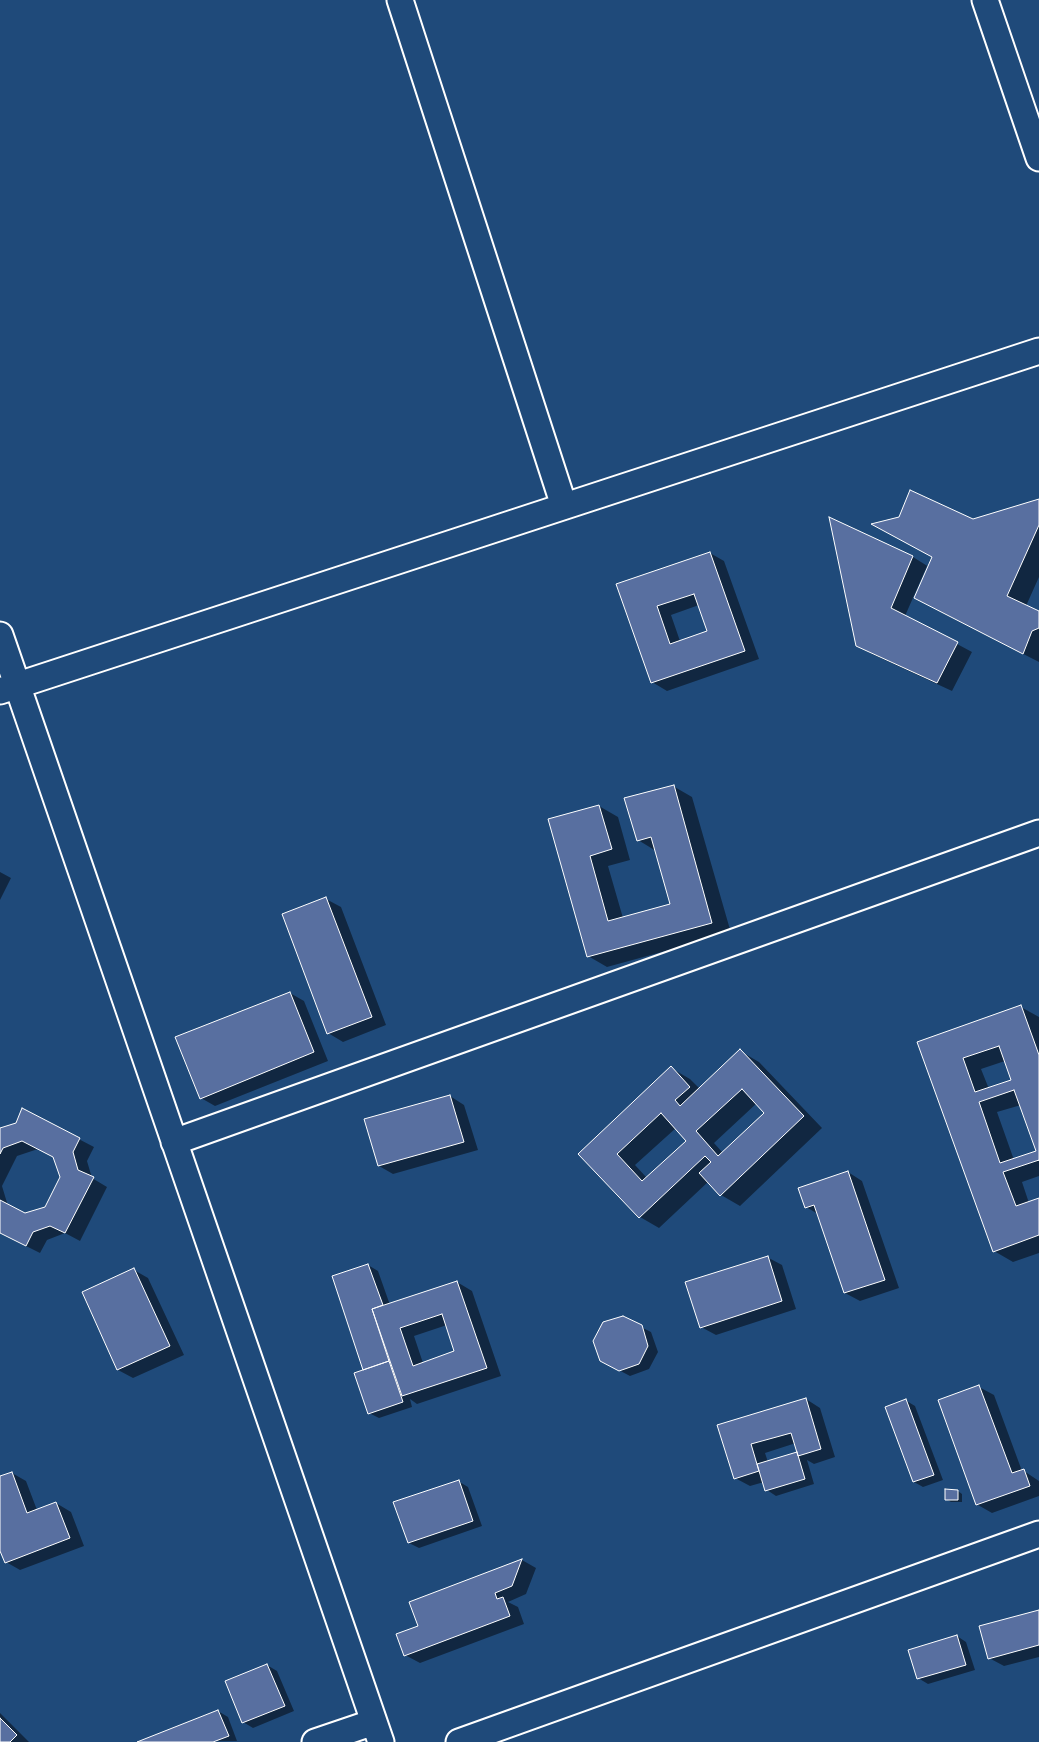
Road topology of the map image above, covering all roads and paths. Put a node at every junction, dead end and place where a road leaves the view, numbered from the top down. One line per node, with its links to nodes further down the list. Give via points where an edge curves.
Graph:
1 (400, 0): 5 (street)
2 (985, 0): 3 (street)
3 (1039, 158)
4 (1039, 351): 5 (street)
5 (564, 506): 7 (street)
6 (0, 636): 7 (street)
7 (8, 688): 9 (street)
8 (1039, 832): 9 (street)
9 (174, 1142): 11 (street)
10 (1039, 1534): 13 (street)
11 (378, 1732): 12 (street)
12 (315, 1742)
13 (459, 1742)

